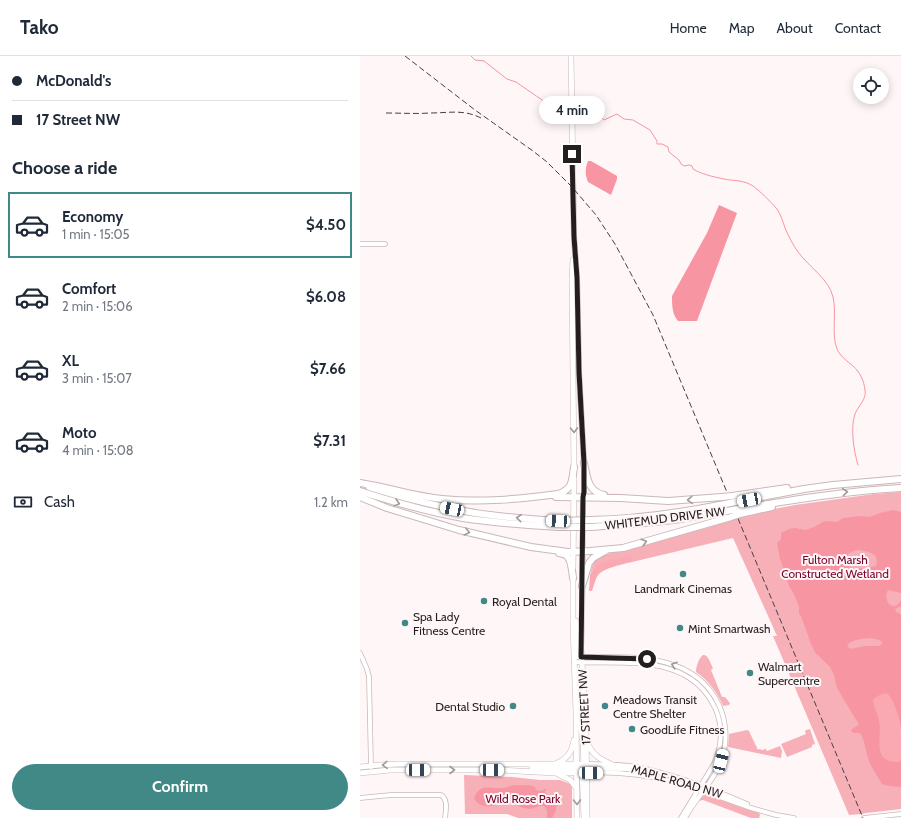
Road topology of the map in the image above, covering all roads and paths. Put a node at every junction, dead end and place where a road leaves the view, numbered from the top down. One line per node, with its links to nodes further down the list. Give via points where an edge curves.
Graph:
1 (571, 56): 2 (main road, 17 STREET NW)
2 (574, 237): 5 (main road, 17 STREET NW); 6 (main road, 17 STREET NW, one-way to 6)
3 (360, 244): 4 (street)
4 (385, 244)
5 (584, 463): 14 (main road, 17 STREET NW); 15 (highway, via 590,486 598,494)
6 (574, 467): 13 (main road, 17 STREET NW); 16 (highway, via 571,484 564,492)
7 (901, 479): 9 (highway, WHITEMUD DRIVE NW)
8 (360, 484): 16 (highway, via 441,499); 19 (highway, WHITEMUD DRIVE NW, one-way to 8, via 465,512 396,496)
9 (833, 485): 15 (highway, one-way to 15, bridge, via 668,501); 17 (highway, WHITEMUD DRIVE NW, bridge, via 735,502)
10 (901, 488): 18 (highway, WHITEMUD DRIVE NW, one-way to 10, via 832,494)
11 (360, 491): 19 (highway, WHITEMUD DRIVE NW, one-way to 19, via 405,505 463,518 514,524)
12 (360, 497): 20 (highway, one-way to 20, via 459,530)
13 (574, 497): 14 (highway); 16 (highway); 22 (main road, 17 STREET NW)
14 (583, 497): 15 (highway); 23 (main road, 17 STREET NW)
15 (621, 498)
16 (512, 499)
17 (726, 508): 18 (highway, WHITEMUD DRIVE NW, bridge); 19 (highway, WHITEMUD DRIVE NW, bridge, via 644,524)
18 (739, 512): 21 (highway, one-way to 18, bridge, via 636,545 731,517)
19 (558, 524)
20 (552, 550): 22 (highway); 24 (highway, via 567,556)
21 (606, 550): 23 (highway); 25 (highway, via 589,563)
22 (574, 552): 23 (highway); 24 (main road, 17 STREET NW)
23 (582, 552): 25 (main road, 17 STREET NW)
24 (573, 578): 27 (main road, 17 STREET NW)
25 (582, 586): 27 (main road, 17 STREET NW)
26 (360, 653): 35 (street, via 369,677)
27 (578, 659): 28 (main road, 17 STREET NW); 30 (main road, 17 STREET NW); 41 (street, via 658,660 690,672 707,686 720,706 726,732 718,770)
28 (575, 680): 29 (main road, 17 STREET NW); 34 (main road, via 583,742)
29 (576, 731): 31 (main road, via 568,756); 34 (main road, 17 STREET NW)
30 (586, 742): 32 (main road, via 598,758); 34 (main road, 17 STREET NW)
31 (552, 764): 34 (main road); 35 (main road, one-way to 35, via 397,764)
32 (611, 764): 34 (street, MAPLE ROAD NW); 37 (street, MAPLE ROAD NW)
33 (360, 767): 35 (main road)
34 (582, 768): 36 (main road); 37 (street); 39 (main road); 40 (main road, 17 STREET NW); 41 (street, MAPLE ROAD NW, via 645,776); 46 (main road); 47 (main road, 17 STREET NW)
35 (371, 769): 36 (main road, one-way to 36); 38 (main road)
36 (501, 770): 39 (main road)
37 (656, 772): 41 (street, MAPLE ROAD NW)
38 (360, 773)
39 (555, 773): 40 (main road, via 570,780)
40 (576, 787): 45 (main road, 17 STREET NW, one-way to 45)
41 (702, 788): 48 (street); 49 (street); 50 (street, MAPLE ROAD NW, via 764,812)
42 (360, 798): 44 (street, via 391,794 441,795 446,799)
43 (901, 814): 51 (street)
44 (445, 818)
45 (577, 818)
46 (584, 818)
47 (588, 818)
48 (682, 818)
49 (685, 818)
50 (794, 818)
51 (864, 818)

